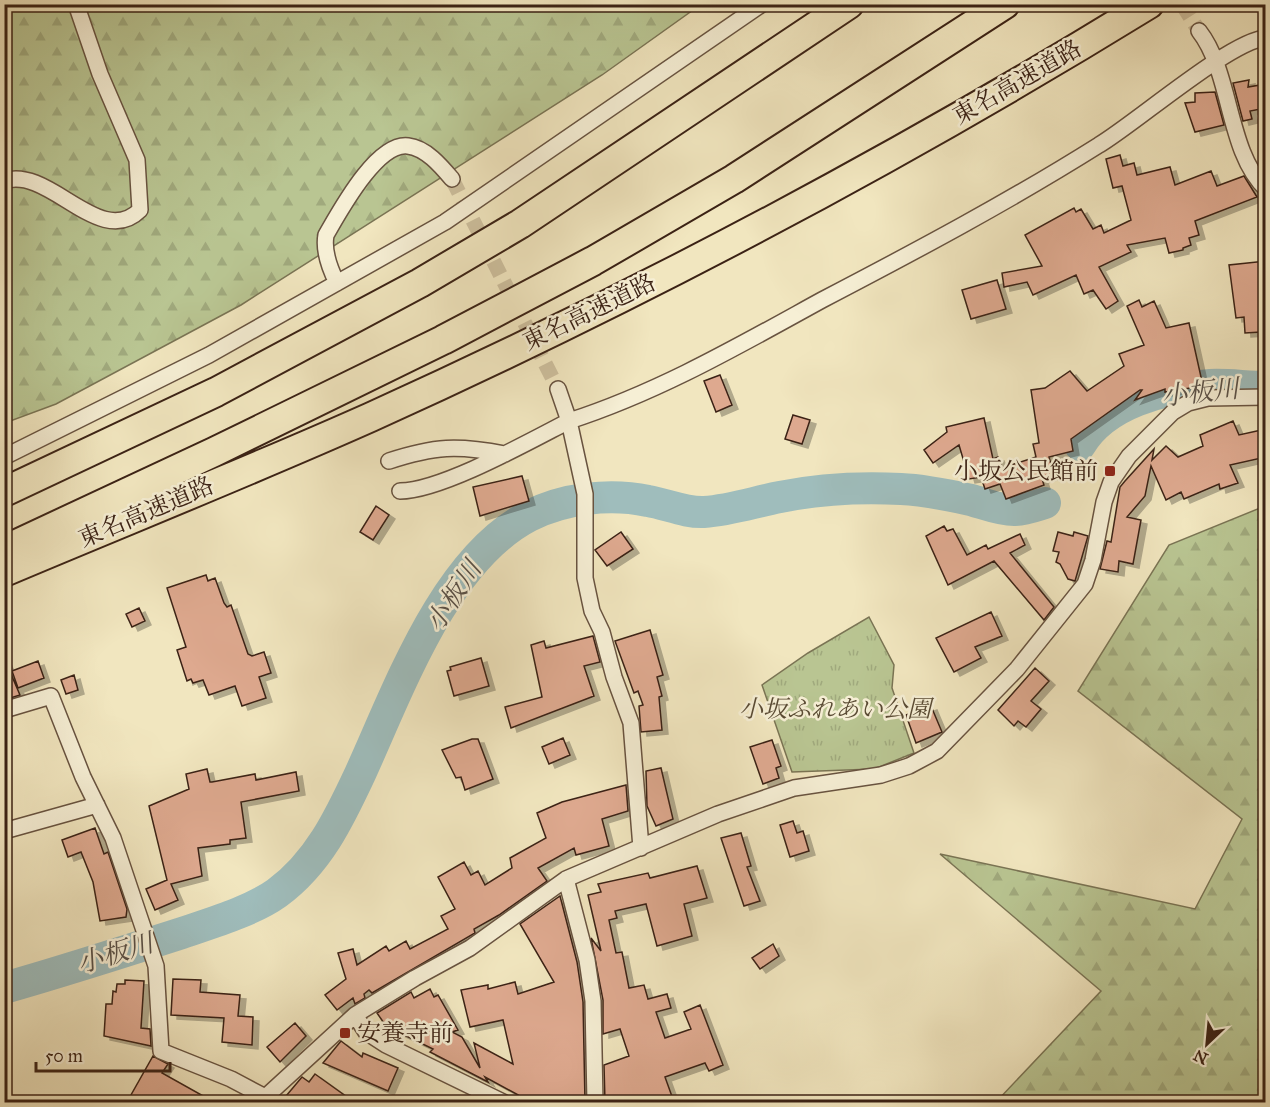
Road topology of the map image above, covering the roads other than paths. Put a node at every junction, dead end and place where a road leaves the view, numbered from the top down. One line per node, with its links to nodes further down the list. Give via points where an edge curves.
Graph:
1 (76, 4): 10 (street, via 100,74 137,160 140,210 130,219 113,222 96,217 30,181)
2 (762, 4): 12 (street, via 470,206)
3 (849, 4): 20 (highway, via 520,224 420,283 216,392)
4 (1005, 4): 21 (highway, 東名高速道路, via 734,179 592,261 443,340)
5 (1149, 4): 22 (highway, 東名高速道路, via 898,150 626,294 370,417)
6 (1199, 31): 8 (street)
7 (1266, 38): 8 (street, via 1237,47)
8 (1217, 62): 11 (street, via 1241,143 1257,181); 15 (street, via 1099,146 945,235 689,372)
9 (452, 179): 12 (street, via 431,158 408,146 390,148 375,161 326,235 324,242)
10 (4, 181)
11 (1266, 189)
12 (337, 284): 17 (street, via 209,356)
13 (558, 388): 15 (street)
14 (1266, 397): 26 (street, via 1208,398 1188,404 1173,412 1129,456 1111,482 1104,502 1085,584 1017,669 936,751 881,775 794,788 718,814)
15 (569, 421): 16 (street); 26 (street, via 585,494 587,589 631,723)
16 (505, 454): 18 (street, via 461,447 428,448); 19 (street, via 424,488)
17 (4, 457)
18 (389, 461)
19 (400, 491)
20 (4, 492)
21 (4, 550)
22 (4, 572)
23 (4, 710): 24 (street, via 51,696)
24 (97, 806): 25 (street); 29 (street, via 113,838 156,966 161,1052 231,1079)
25 (4, 831)
26 (641, 848): 27 (street)
27 (566, 879): 28 (street, via 471,948); 31 (street, via 587,960 593,1001)
28 (355, 1015): 29 (street); 30 (street, via 366,1032 386,1045)
29 (262, 1100)
30 (502, 1102)
31 (595, 1102)

